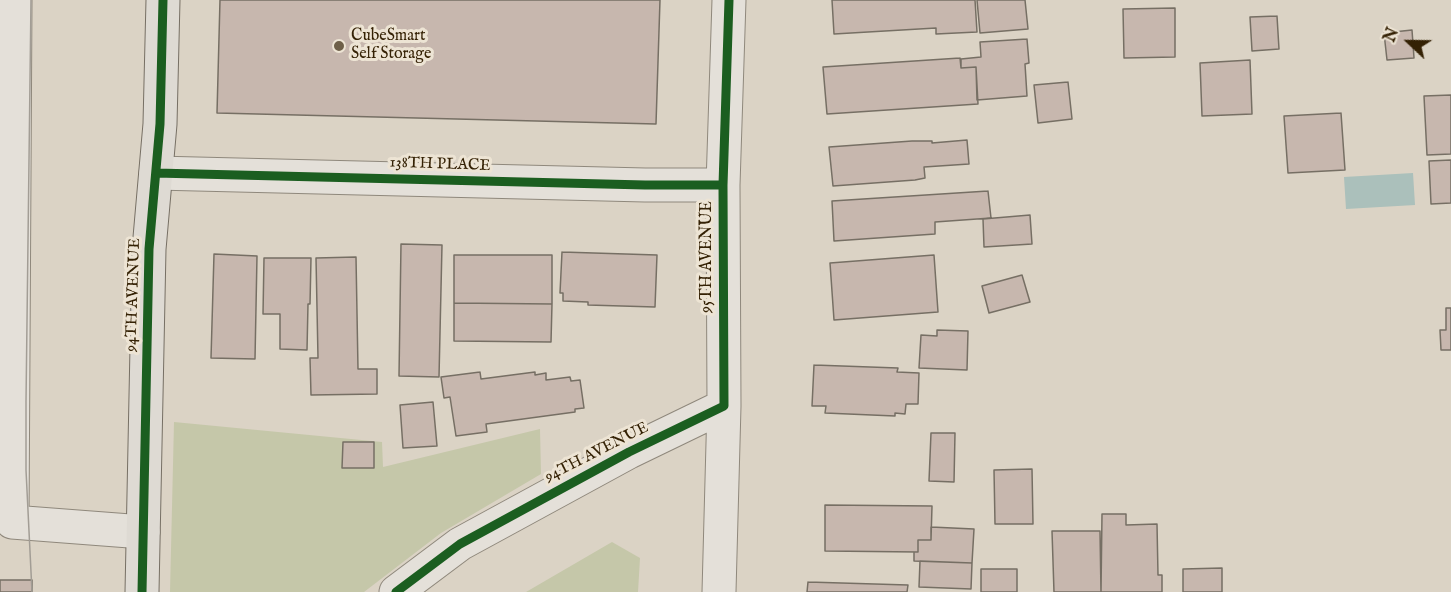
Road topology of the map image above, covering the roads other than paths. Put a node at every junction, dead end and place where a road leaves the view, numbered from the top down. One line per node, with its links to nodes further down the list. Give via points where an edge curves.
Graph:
1 (15, 0): 7 (street, via 12,522)
2 (163, 0): 4 (main road, 94TH AVENUE)
3 (729, 0): 5 (street, 95TH AVENUE)
4 (156, 173): 5 (street, 138TH PLACE); 7 (main road, 94TH AVENUE, via 149,249)
5 (723, 185): 6 (street, 95TH AVENUE)
6 (724, 406): 9 (street, 94TH AVENUE, via 628,452 470,539); 10 (street, 95TH AVENUE)
7 (143, 532): 8 (main road, 94TH AVENUE)
8 (142, 592)
9 (396, 592)
10 (719, 592)

